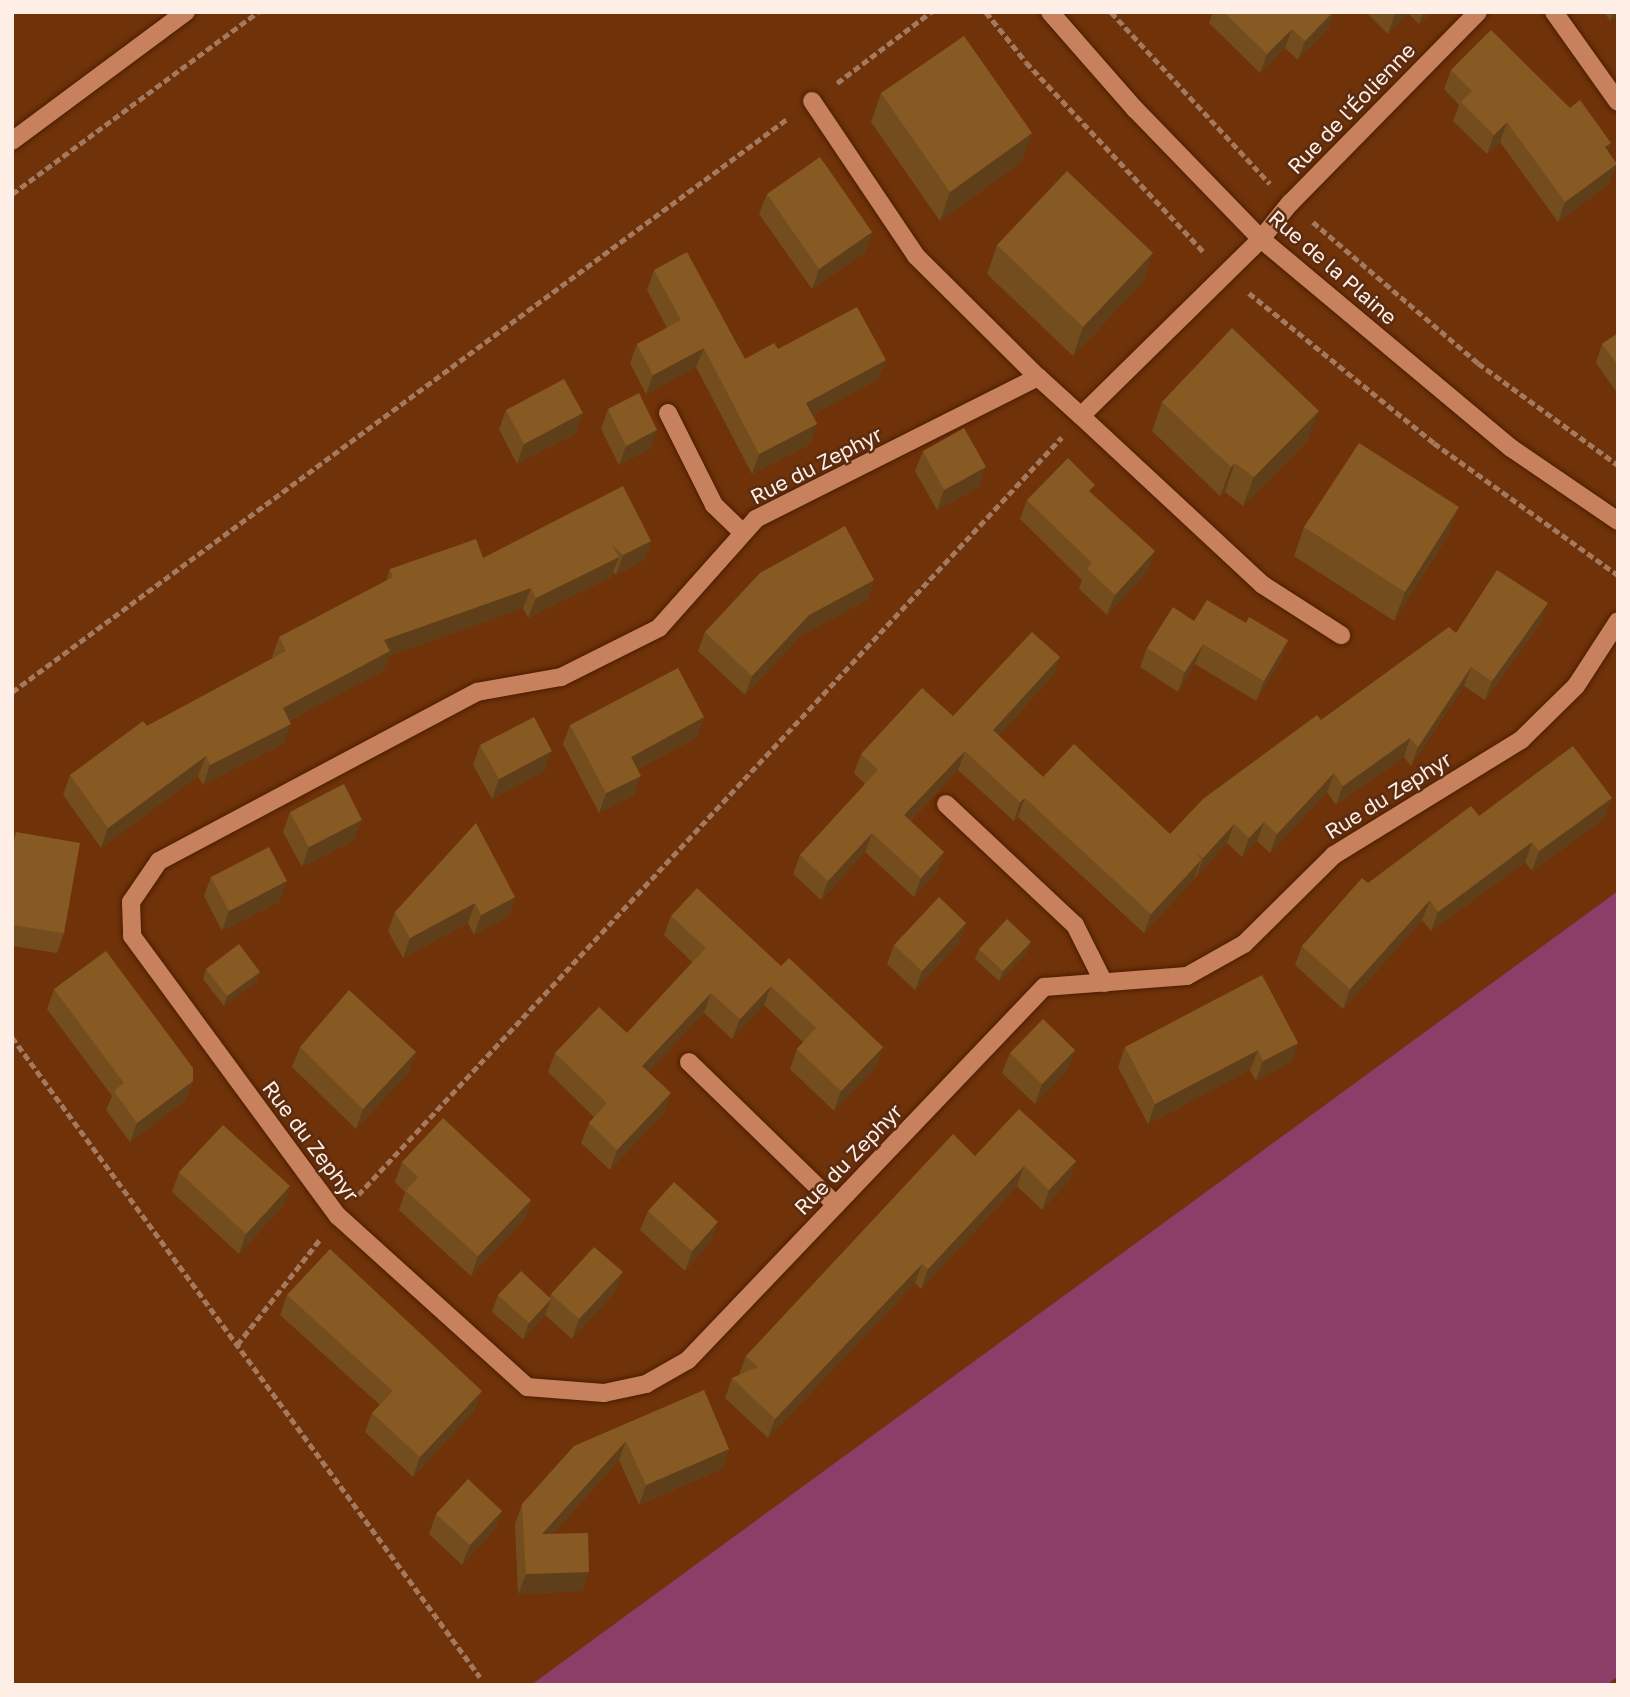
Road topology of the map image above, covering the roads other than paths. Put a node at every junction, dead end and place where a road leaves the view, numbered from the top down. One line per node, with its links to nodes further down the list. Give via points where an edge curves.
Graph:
1 (186, 12): 7 (street)
2 (1050, 12): 8 (street, Rue de la Plaine, via 1135,109)
3 (1478, 12): 8 (street, Rue de l'Éolienne, via 1290,203)
4 (1554, 12): 6 (street)
5 (812, 101): 9 (street, via 916,256)
6 (1618, 102)
7 (12, 141)
8 (1261, 239): 11 (street); 12 (street, Rue de la Plaine, via 1511,448)
9 (1038, 377): 11 (street); 13 (street, Rue du Zephyr, via 755,519)
10 (668, 413): 13 (street, via 714,505)
11 (1081, 416): 15 (street, via 1263,585)
12 (1618, 521)
13 (743, 533): 19 (street, Rue du Zephyr, via 659,628 561,677 477,692 159,861 131,902 132,936 338,1216 527,1387 604,1393 646,1384 688,1360)
14 (1618, 621): 17 (street, Rue du Zephyr, via 1576,686 1521,740 1334,855 1244,944 1187,976)
15 (1341, 635)
16 (946, 804): 17 (street, via 1075,925)
17 (1104, 983): 19 (street, Rue du Zephyr, via 1044,988)
18 (689, 1062): 19 (street)
19 (836, 1205)

